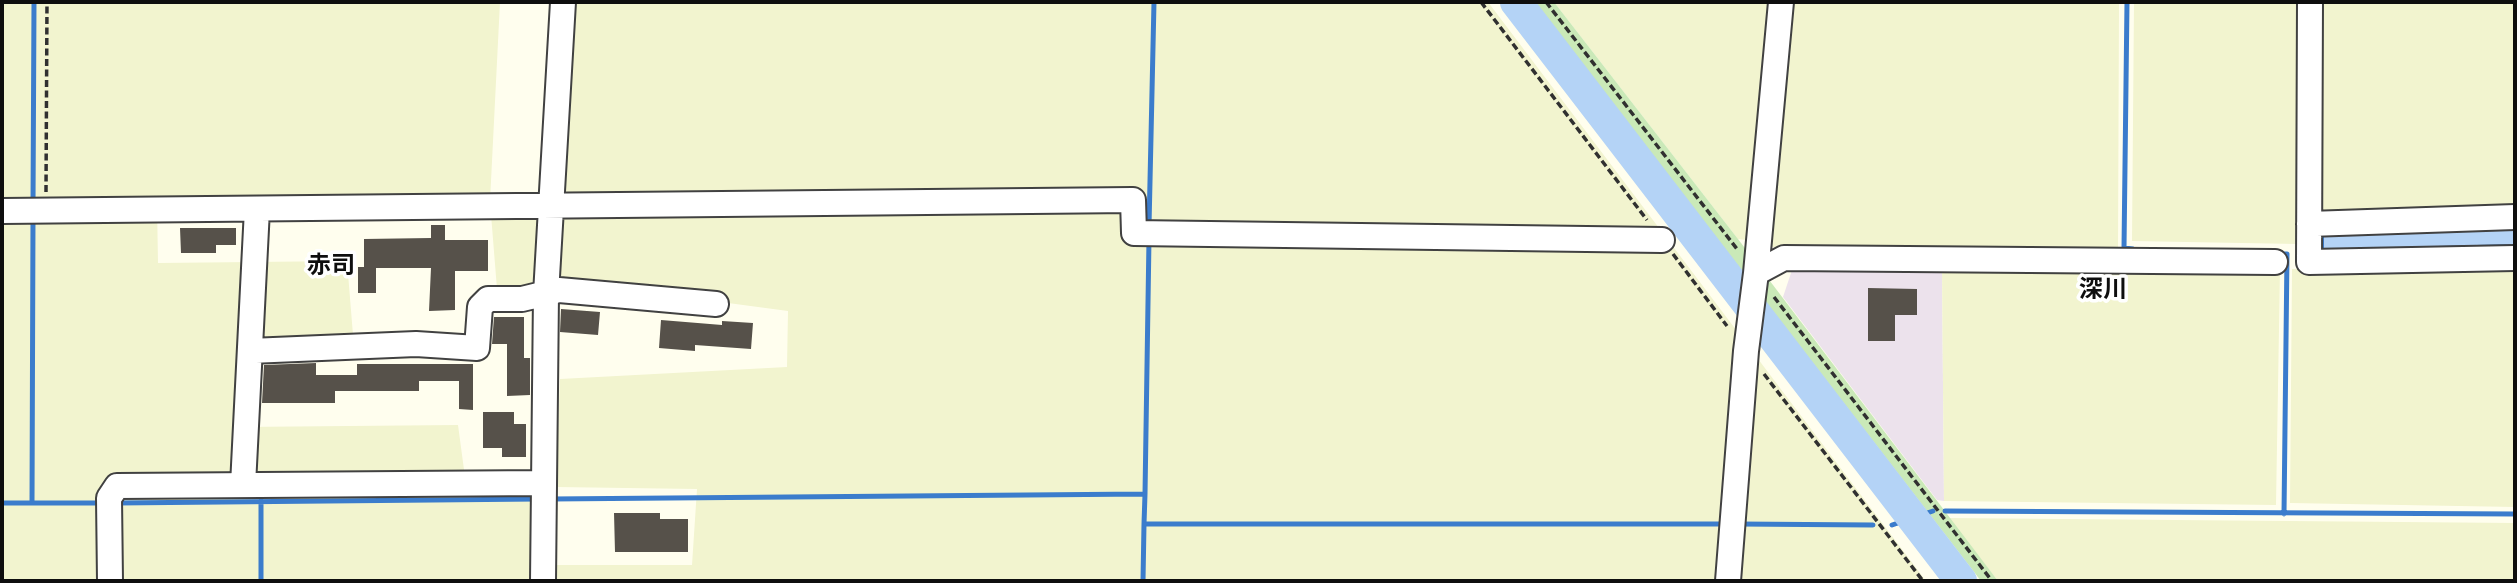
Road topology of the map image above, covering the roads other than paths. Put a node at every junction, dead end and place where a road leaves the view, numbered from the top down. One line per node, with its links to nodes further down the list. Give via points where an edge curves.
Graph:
1 (563, 2): 4 (street)
2 (1781, 2): 12 (street)
3 (2310, 2): 8 (street)
4 (551, 206): 5 (street); 9 (street, via 1133,200 1134,233); 13 (street)
5 (257, 209): 6 (street); 15 (street)
6 (2, 212)
7 (2515, 218): 8 (street)
8 (2309, 224): 10 (street, via 2309,262)
9 (1662, 240)
10 (2515, 258)
11 (2275, 262): 12 (street, via 1784,258)
12 (1756, 274): 20 (street)
13 (546, 294): 14 (street, via 559,290); 15 (street, via 488,299 480,307 477,348 416,344); 17 (street)
14 (716, 304)
15 (250, 351): 16 (street)
16 (243, 485): 17 (street); 18 (street, via 117,486 109,505)
17 (544, 494): 19 (street)
18 (110, 581)
19 (543, 581)
20 (1728, 581)

